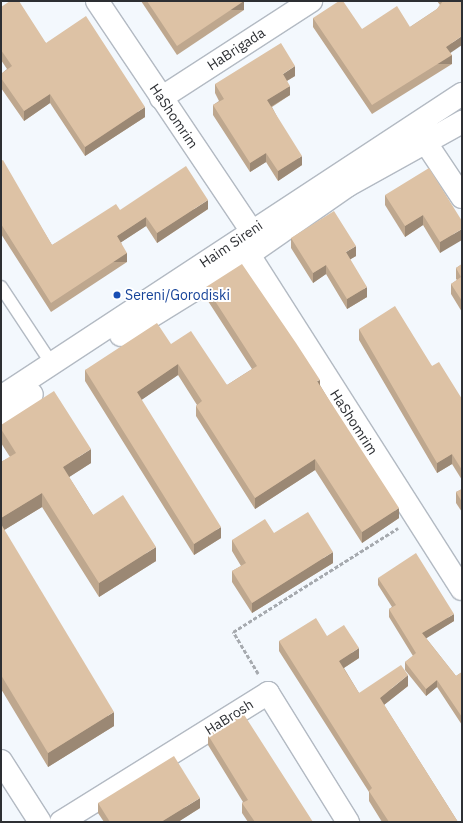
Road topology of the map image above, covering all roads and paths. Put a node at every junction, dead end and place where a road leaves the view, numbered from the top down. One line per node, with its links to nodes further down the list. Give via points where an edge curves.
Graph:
1 (97, 1): 4 (street, HaShomrim)
2 (311, 1): 4 (street, HaBrigada)
3 (462, 94): 5 (street, Haim Sireni)
4 (161, 98): 9 (street, HaShomrim)
5 (426, 116): 7 (street); 9 (street, Haim Sireni)
6 (462, 122): 7 (street, Haim Sireni)
7 (426, 143): 8 (street); 10 (street, Haim Sireni, via 341,190)
8 (462, 197)
9 (251, 230): 12 (street, Haim Sireni)
10 (249, 255): 14 (street, Haim Sireni); 15 (street, HaShomrim)
11 (1, 286): 12 (lane)
12 (52, 364): 13 (street, Haim Sireni)
13 (1, 397)
14 (1, 415)
15 (415, 517): 16 (street, HaShomrim); 17 (path, via 233,632)
16 (462, 589)
17 (268, 693): 20 (street, HaBrosh); 21 (street, HaBrosh)
18 (1, 761): 19 (street)
19 (40, 822)
20 (60, 822)
21 (348, 822)

